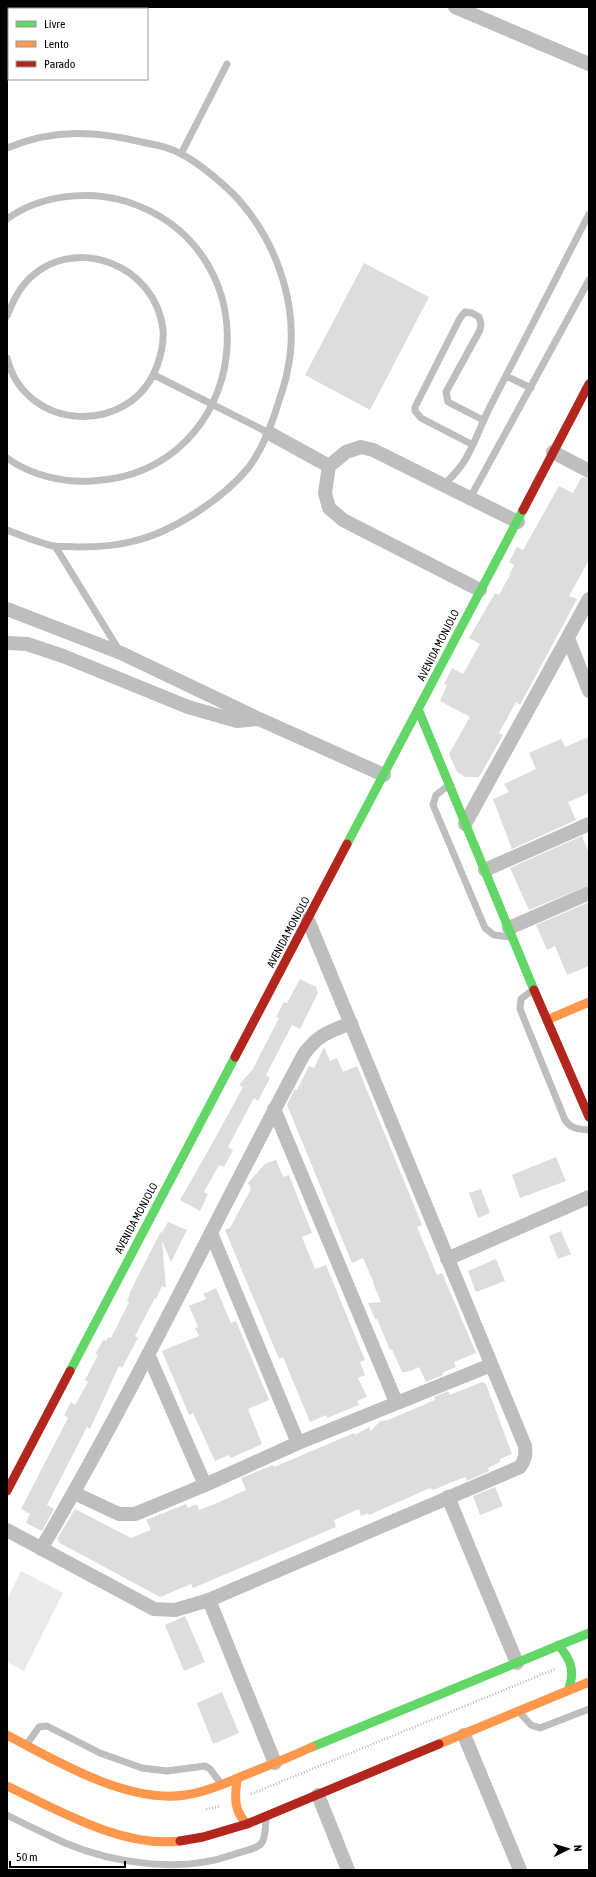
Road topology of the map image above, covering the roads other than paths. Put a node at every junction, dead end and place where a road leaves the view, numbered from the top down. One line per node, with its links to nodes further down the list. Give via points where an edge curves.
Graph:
1 (455, 7): 3 (street)
2 (227, 64): 5 (lane)
3 (589, 64)
4 (7, 148): 5 (lane, via 27,139 87,132 122,137)
5 (182, 154): 17 (lane, via 226,186 249,212 264,233 280,268 288,299 290,337 287,372)
6 (589, 214): 12 (lane)
7 (7, 219): 15 (lane, via 45,200 78,195 117,199 142,207 171,223 195,246 214,274 225,306 228,339 226,359)
8 (589, 280): 14 (lane)
9 (7, 316): 11 (lane, via 13,300 26,282 44,268 66,259 88,257 110,262 130,273 147,288 158,308 163,331 162,354)
10 (7, 358): 11 (lane, via 20,386 36,402 56,413 79,418 101,416 123,408 141,394)
11 (154, 375): 15 (lane)
12 (506, 376): 14 (lane); 16 (lane)
13 (589, 384): 19 (street, AVENIDA MONJOLO)
14 (531, 388): 24 (lane)
15 (213, 404): 17 (lane); 20 (lane, via 194,432 170,454 141,471 110,480 76,482 44,476)
16 (483, 420): 18 (lane); 18 (lane, via 448,402 446,396 480,330 479,317 466,312 460,318 415,411 421,418)
17 (269, 433): 21 (street); 27 (lane, via 249,466 223,493 168,529 135,541 96,547)
18 (473, 445): 23 (lane, via 464,464)
19 (553, 452): 22 (street); 25 (street, AVENIDA MONJOLO)
20 (7, 458)
21 (330, 466): 23 (street, via 346,452 361,447 373,450); 28 (street, via 325,493 329,508 343,520)
22 (589, 471)
23 (443, 485): 24 (street)
24 (470, 498): 25 (street)
25 (518, 522): 28 (street, AVENIDA MONJOLO)
26 (7, 530): 27 (lane)
27 (55, 546): 33 (lane)
28 (480, 590): 35 (street, AVENIDA MONJOLO)
29 (589, 599): 31 (street)
30 (7, 609): 33 (street)
31 (568, 638): 34 (street); 39 (street)
32 (7, 643): 36 (street, via 27,644 63,656 188,707 237,720)
33 (121, 653): 36 (street)
34 (589, 691)
35 (418, 709): 37 (street, AVENIDA MONJOLO); 38 (street)
36 (259, 719): 37 (street)
37 (384, 775): 43 (street, AVENIDA MONJOLO)
38 (449, 785): 39 (street); 44 (lane, via 436,795 433,805 485,928 494,935)
39 (465, 824): 41 (street)
40 (589, 824): 41 (street)
41 (485, 870): 44 (street)
42 (589, 893): 44 (street)
43 (308, 920): 48 (street); 60 (street, AVENIDA MONJOLO)
44 (511, 932): 45 (street)
45 (534, 989): 47 (street); 51 (lane, via 521,999 520,1009 564,1120 569,1126)
46 (589, 1002): 47 (street)
47 (546, 1020): 50 (street)
48 (351, 1023): 49 (street, via 323,1034 314,1041 304,1054); 54 (street)
49 (274, 1109): 53 (street); 57 (street)
50 (589, 1117)
51 (589, 1130)
52 (589, 1197): 54 (street)
53 (211, 1233): 55 (street); 58 (street)
54 (447, 1259): 56 (street)
55 (148, 1354): 59 (street); 61 (street)
56 (491, 1365): 57 (street); 62 (street, via 525,1446 525,1460 520,1467)
57 (396, 1402): 58 (street)
58 (298, 1443): 59 (street)
59 (205, 1485): 61 (street, via 127,1515 119,1514)
60 (7, 1491)
61 (74, 1493): 64 (street)
62 (448, 1497): 65 (street); 68 (street)
63 (7, 1530): 64 (street)
64 (40, 1549): 65 (street, via 154,1609 175,1610)
65 (209, 1600): 76 (street)
66 (589, 1632): 67 (street)
67 (558, 1645): 68 (street); 70 (street, via 566,1652 574,1671)
68 (517, 1663): 76 (street)
69 (589, 1682): 70 (street)
70 (568, 1691): 72 (street)
71 (589, 1709): 72 (lane, via 540,1728 531,1725)
72 (519, 1711): 74 (street)
73 (7, 1735): 75 (street)
74 (464, 1735): 80 (street); 85 (street)
75 (26, 1745): 78 (street, via 106,1784 150,1795 177,1796); 78 (lane, via 39,1727 47,1726 100,1753 142,1768 167,1771 206,1766)
76 (275, 1763): 77 (street)
77 (237, 1778): 78 (street); 83 (street, via 234,1801 240,1817)
78 (222, 1785)
79 (8, 1788): 83 (street, via 102,1829 150,1840 197,1839)
80 (318, 1795): 82 (street); 84 (street)
81 (7, 1816): 82 (lane, via 66,1843 115,1858 166,1865 218,1860 261,1845 266,1837)
82 (266, 1816): 83 (street)
83 (247, 1824)
84 (348, 1870)
85 (520, 1870)

